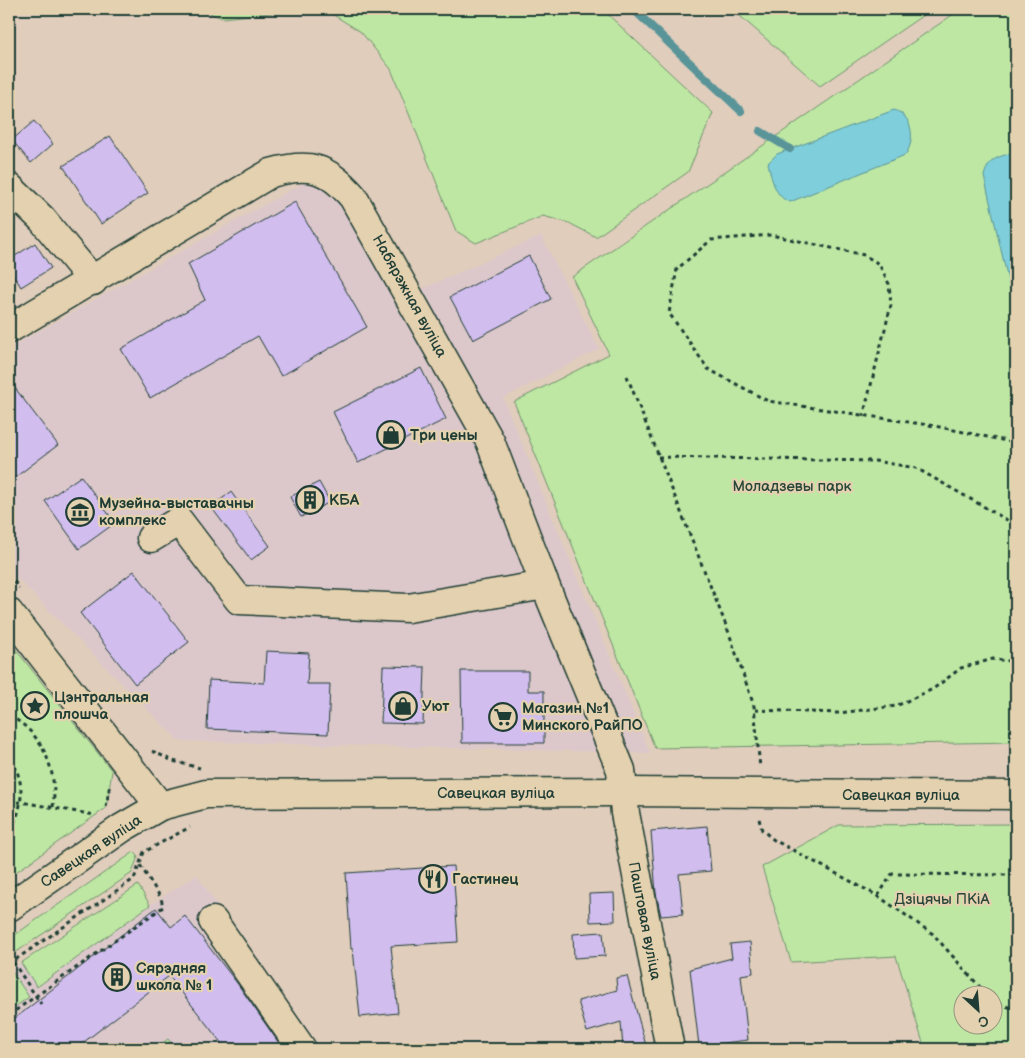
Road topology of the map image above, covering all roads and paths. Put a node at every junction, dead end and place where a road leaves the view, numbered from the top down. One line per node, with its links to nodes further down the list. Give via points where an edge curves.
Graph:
1 (9, 187): 2 (street, via 42,219)
2 (93, 281): 3 (street, Набярэжная вуліца); 10 (street, Набярэжная вуліца, via 271,174 292,167 315,168 338,180 353,197 490,441)
3 (9, 329)
4 (627, 376): 7 (path)
5 (863, 417): 5 (path, via 768,401 708,369 669,313 676,269 711,240 771,235 864,256 879,264 889,284 891,305); 6 (path, via 935,426)
6 (1016, 443)
7 (658, 457): 8 (path, via 875,461 916,468); 13 (path, via 729,634)
8 (1016, 524)
9 (151, 538): 10 (street, via 179,521 239,600 408,608)
10 (545, 585): 17 (street, Набярэжная вуліца, via 621,770)
11 (9, 614): 21 (street)
12 (1016, 662): 13 (path, via 993,659 961,668 933,689 896,706 838,714)
13 (755, 710): 16 (path)
14 (9, 716): 22 (path, via 35,737 48,760 54,784)
15 (9, 759): 19 (path, via 20,781)
16 (761, 776)
17 (623, 792): 18 (street, Савецкая вуліца); 21 (street, Савецкая вуліца, via 206,794); 42 (street, Паштовая вуліца)
18 (1016, 795)
19 (21, 802): 20 (path); 22 (path); 28 (path, via 16,822)
20 (9, 803)
21 (160, 806): 32 (street, Савецкая вуліца, via 122,828)
22 (54, 808): 23 (path)
23 (98, 815)
24 (749, 818): 25 (path)
25 (759, 818): 26 (path); 31 (path, via 762,830 774,840)
26 (769, 818)
27 (196, 824): 29 (path, via 144,852)
28 (9, 832)
29 (140, 865): 34 (path, via 134,879); 36 (path, via 161,898 163,907)
30 (1016, 875): 31 (path, via 892,874)
31 (878, 896): 35 (path, via 932,934)
32 (9, 907)
33 (212, 920): 41 (street)
34 (11, 963): 36 (path)
35 (979, 986)
36 (36, 996): 37 (path); 40 (path)
37 (41, 1004)
38 (1002, 1005): 39 (path)
39 (1016, 1009)
40 (9, 1015)
41 (302, 1049)
42 (670, 1049)

